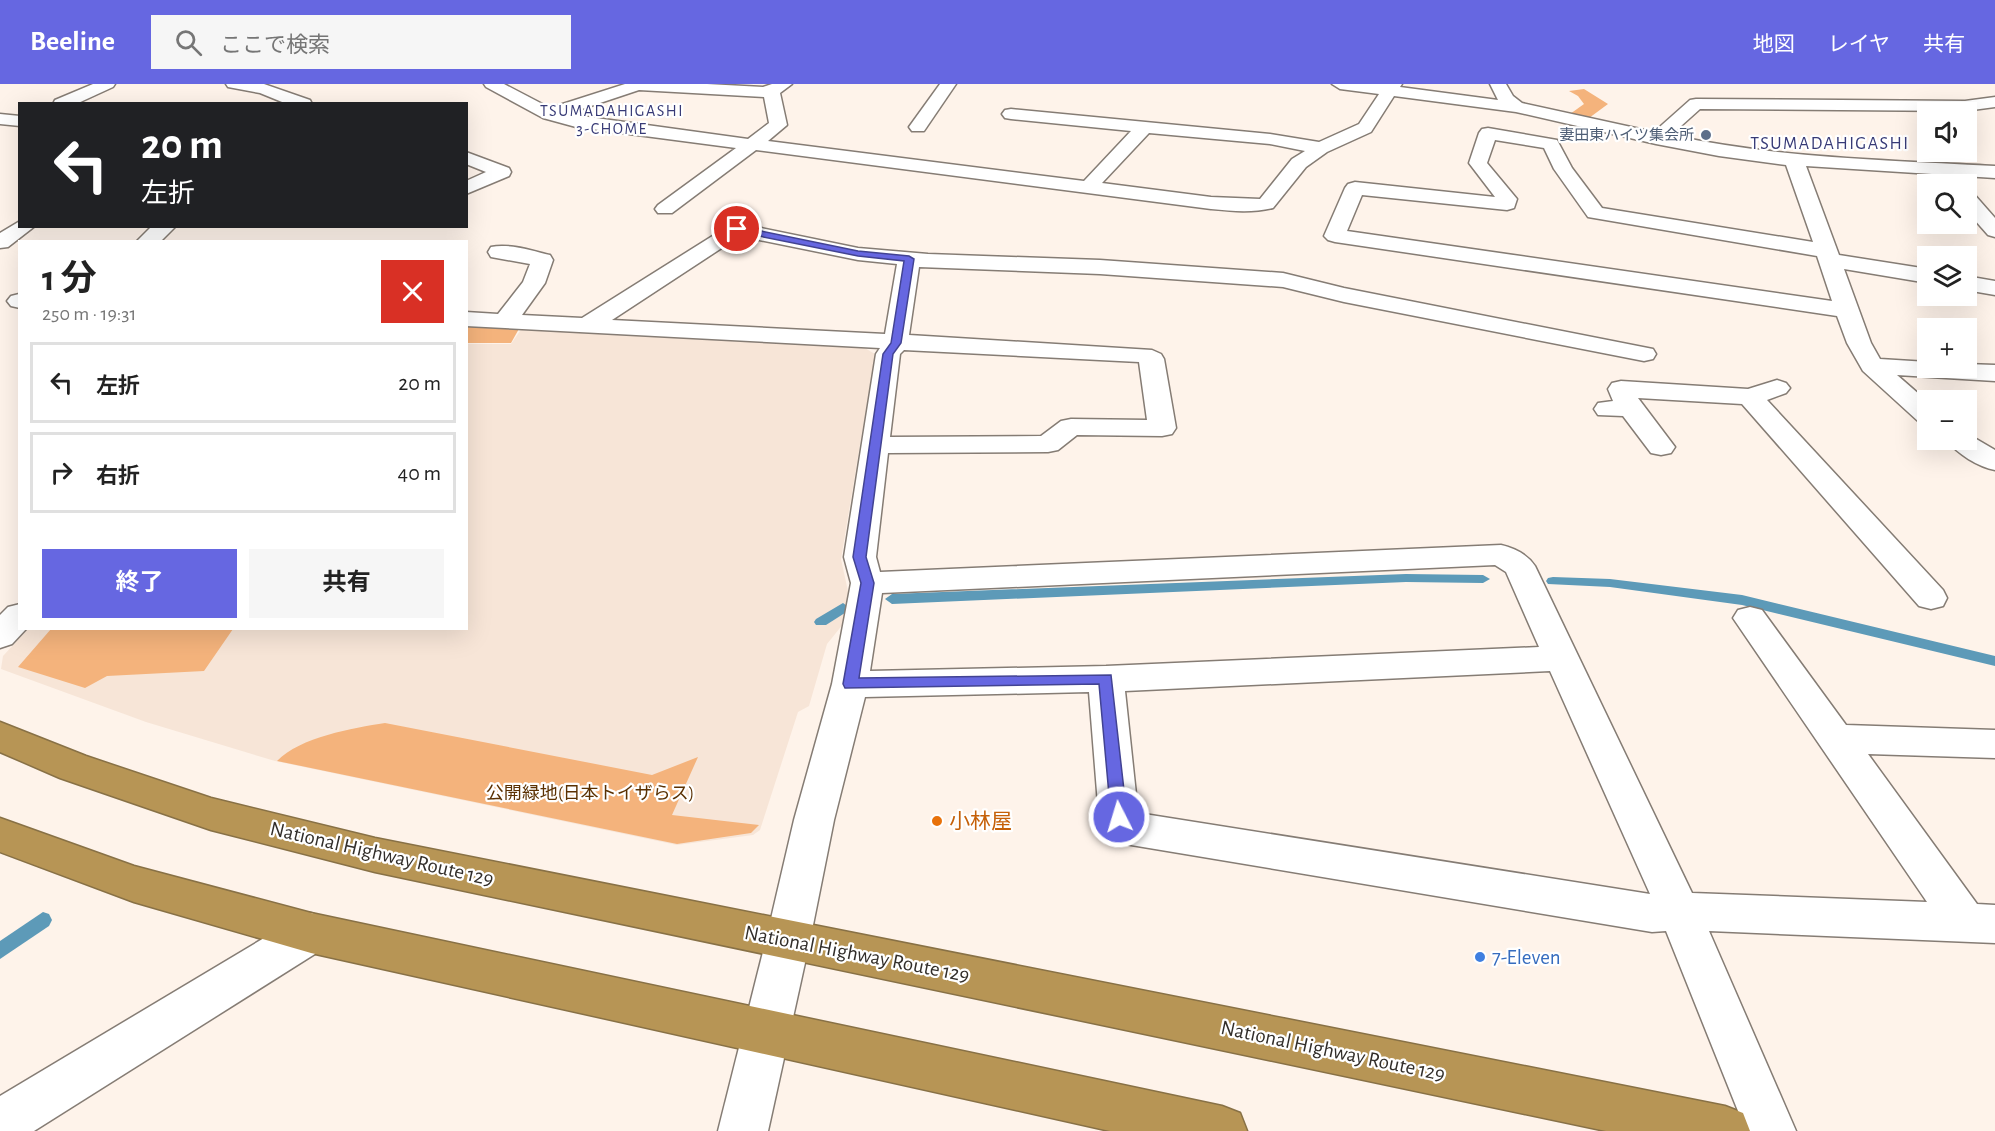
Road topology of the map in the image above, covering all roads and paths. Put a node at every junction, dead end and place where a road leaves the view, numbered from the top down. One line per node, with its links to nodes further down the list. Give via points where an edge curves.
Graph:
1 (107, 84): 13 (street)
2 (492, 84): 18 (street)
3 (948, 84): 12 (street)
4 (1340, 84): 7 (street)
5 (1498, 84): 17 (street)
6 (254, 85): 10 (street); 14 (street)
7 (1393, 87): 17 (street); 27 (street, via 1365,128)
8 (777, 88): 18 (street, via 638,85); 26 (street, via 778,125)
9 (1947, 88): 15 (street)
10 (234, 91)
11 (918, 98): 12 (street)
12 (937, 99): 23 (street)
13 (66, 102)
14 (299, 102)
15 (1992, 104): 16 (street)
16 (1830, 105): 22 (street); 25 (street, via 1696,104)
17 (1516, 107): 25 (street)
18 (549, 114): 26 (street, via 576,122)
19 (1011, 114): 24 (street)
20 (0, 119): 21 (street)
21 (18, 121)
22 (1846, 121)
23 (918, 127)
24 (1145, 127): 27 (street); 34 (street)
25 (1656, 139): 29 (street)
26 (753, 146): 34 (street); 35 (street)
27 (1321, 148): 34 (street, via 1299,163 1266,204 1211,203)
28 (468, 158): 33 (street, via 502,172)
29 (1794, 160): 30 (street); 41 (street)
30 (1940, 169): 31 (street); 32 (street)
31 (1995, 172)
32 (1945, 174)
33 (468, 187)
34 (1090, 188)
35 (664, 209)
36 (1977, 210): 38 (street)
37 (22, 228): 39 (street)
38 (1995, 231)
39 (0, 242)
40 (517, 252): 48 (street, via 542,260 534,283)
41 (1829, 256): 43 (street); 46 (street); 46 (street, via 1595,213 1563,169 1551,144 1488,133 1478,163 1507,204 1360,180 1335,236)
42 (909, 259): 49 (street, via 858,254 737,229); 50 (street); 51 (street, via 1283,280)
43 (1917, 274)
44 (1977, 285): 45 (street)
45 (1995, 288)
46 (1847, 310): 52 (street)
47 (468, 319): 48 (street)
48 (504, 321): 49 (street)
49 (586, 326): 50 (street)
50 (896, 343): 55 (street, via 888,354); 55 (street, via 1143,355 1152,359 1161,428 1071,427 1048,444)
51 (1644, 354)
52 (1872, 366): 53 (street); 54 (street)
53 (1995, 373)
54 (1917, 406)
55 (875, 445): 59 (street, via 860,557)
56 (1661, 447): 60 (street, via 1619,408 1621,389 1763,393 1821,491)
57 (1976, 450): 58 (street)
58 (1995, 462)
59 (867, 583): 64 (street, via 1501,555 1519,566); 66 (street)
60 (1931, 598)
61 (18, 617): 63 (street)
62 (1750, 618): 68 (street)
63 (0, 636)
64 (1562, 658): 65 (street); 71 (street)
65 (1106, 679): 66 (street); 71 (street, via 1119,817 1125,827 1652,914)
66 (850, 684): 74 (street)
67 (0, 736): 74 (highway, National Highway Route 129, via 73,767 211,814 375,855)
68 (1836, 739): 69 (street); 72 (street)
69 (1995, 744)
70 (0, 835): 73 (highway, via 134,884)
71 (1679, 911): 72 (street); 80 (street)
72 (1981, 924)
73 (311, 933): 75 (highway); 76 (street)
74 (788, 940): 75 (street); 79 (highway, National Highway Route 129)
75 (765, 1033): 77 (street); 78 (highway)
76 (0, 1124)
77 (744, 1131)
78 (1222, 1131)
79 (1725, 1131)
80 (1771, 1131)

